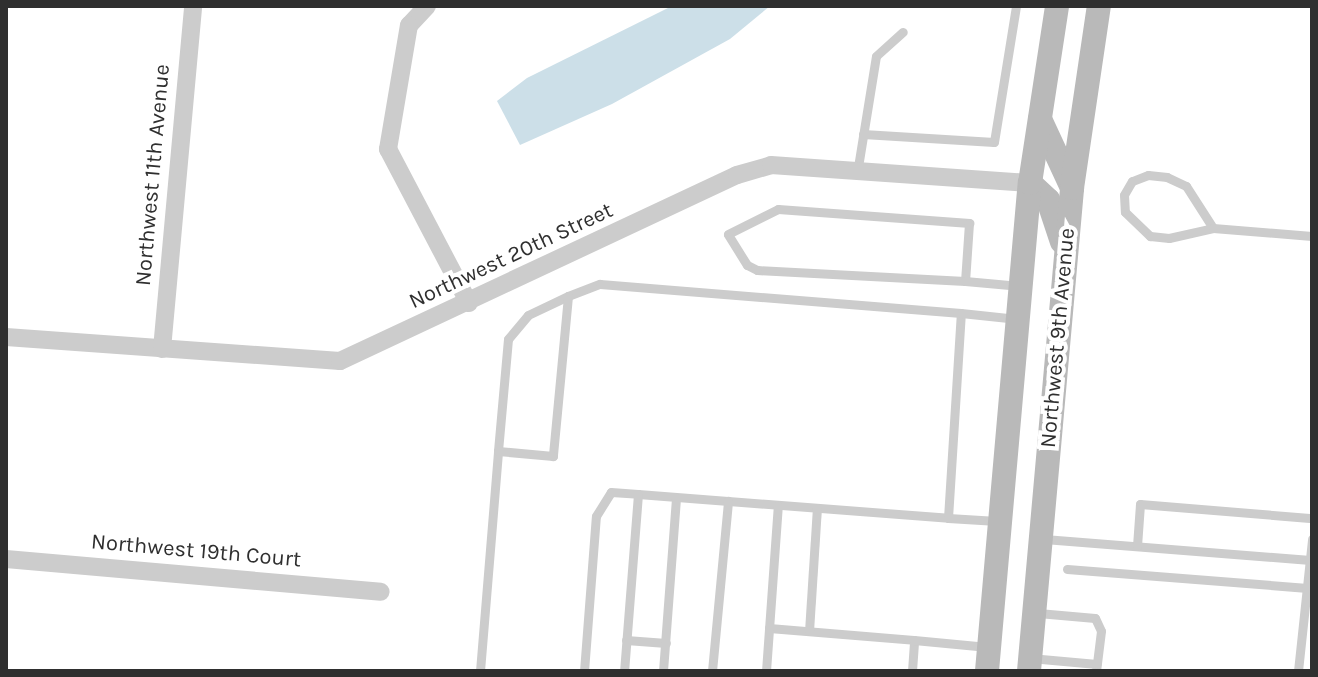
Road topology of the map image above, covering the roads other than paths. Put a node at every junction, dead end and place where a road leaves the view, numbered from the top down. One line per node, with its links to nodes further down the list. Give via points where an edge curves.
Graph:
1 (193, 6): 22 (street, Northwest 11th Avenue)
2 (427, 6): 18 (street, via 409,25 388,149)
3 (1016, 6): 8 (lane, via 994,142)
4 (1057, 6): 7 (main road, Northwest 9th Avenue)
5 (1099, 6): 11 (main road, Northwest 9th Avenue)
6 (903, 32): 8 (lane, via 876,56)
7 (1040, 119): 10 (main road, Northwest 9th Avenue); 11 (main road)
8 (863, 134): 9 (lane)
9 (858, 167): 10 (street, Northwest 20th Street); 18 (street, Northwest 20th Street, via 771,165 737,175)
10 (1030, 183): 14 (main road, via 1048,200); 16 (main road, Northwest 9th Avenue)
11 (1072, 188): 14 (main road, Northwest 9th Avenue)
12 (1213, 228): 12 (lane, via 1186,186 1167,177 1140,178 1124,195 1125,212 1150,236 1169,238); 13 (lane)
13 (1312, 236)
14 (1065, 251): 32 (main road, Northwest 9th Avenue)
15 (965, 281): 15 (lane, via 969,223 778,209 728,234 747,265 757,270); 16 (lane)
16 (1021, 286): 20 (main road, Northwest 9th Avenue)
17 (568, 296): 19 (lane, via 600,284); 23 (lane, via 528,315 508,339); 23 (lane, via 553,456)
18 (469, 303): 22 (street, Northwest 20th Street, via 340,361)
19 (961, 313): 20 (lane); 29 (lane)
20 (1018, 319): 31 (main road, Northwest 9th Avenue)
21 (6, 337): 22 (street, Northwest 20th Street)
22 (162, 349)
23 (498, 451): 49 (lane)
24 (638, 494): 25 (lane); 43 (lane); 50 (lane, via 611,492 596,516)
25 (676, 497): 26 (lane); 45 (lane)
26 (728, 501): 27 (lane); 53 (lane)
27 (778, 505): 28 (lane); 41 (lane)
28 (817, 508): 29 (lane); 42 (lane)
29 (948, 518): 31 (lane)
30 (1312, 518): 34 (lane, via 1140,504)
31 (999, 521): 46 (main road, Northwest 9th Avenue)
32 (1041, 539): 34 (lane); 40 (main road, Northwest 9th Avenue)
33 (1312, 539): 36 (lane)
34 (1137, 546): 36 (lane)
35 (6, 559): 39 (street, Northwest 19th Court)
36 (1310, 560): 38 (lane)
37 (1067, 569): 38 (lane)
38 (1307, 588): 56 (lane)
39 (381, 592)
40 (1034, 612): 47 (main road, Northwest 9th Avenue); 48 (lane, via 1095,618 1101,631)
41 (769, 628): 42 (lane); 54 (lane)
42 (809, 631): 44 (lane)
43 (626, 640): 45 (lane); 51 (lane)
44 (914, 640): 46 (lane); 55 (lane)
45 (666, 643): 52 (lane)
46 (988, 659)
47 (1030, 665): 48 (lane)
48 (1096, 668)
49 (480, 671)
50 (584, 671)
51 (624, 671)
52 (663, 671)
53 (712, 671)
54 (766, 671)
55 (912, 671)
56 (1298, 671)

